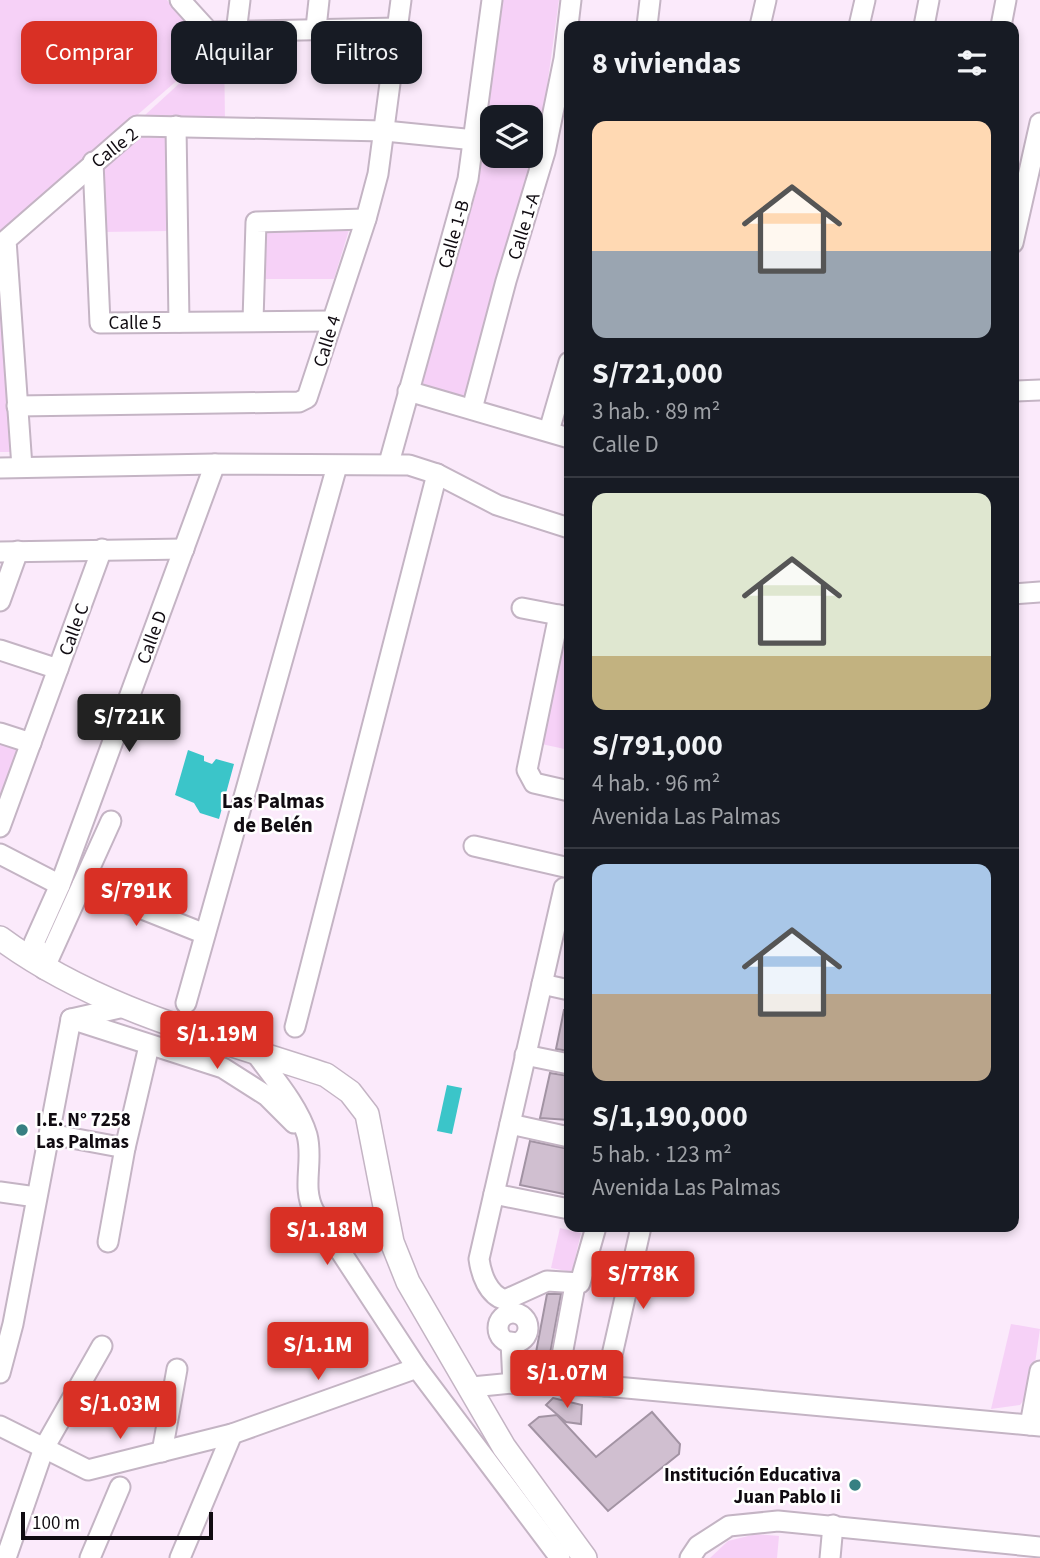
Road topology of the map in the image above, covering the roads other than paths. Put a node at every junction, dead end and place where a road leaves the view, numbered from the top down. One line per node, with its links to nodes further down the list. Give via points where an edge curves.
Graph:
1 (180, 0): 12 (street)
2 (240, 0): 13 (street)
3 (319, 0): 14 (street)
4 (401, 0): 15 (street, Calle 4)
5 (492, 0): 27 (street, Calle 1-B)
6 (570, 0): 16 (street, Calle 1-A)
7 (650, 0): 17 (street)
8 (766, 0): 18 (street)
9 (865, 0): 19 (street)
10 (929, 0): 20 (street)
11 (1006, 0): 21 (street)
12 (198, 21)
13 (237, 21)
14 (317, 21)
15 (398, 21)
16 (569, 21)
17 (648, 21)
18 (761, 21)
19 (860, 21)
20 (925, 21)
21 (1002, 21)
22 (564, 68): 40 (street, Calle 1-A, via 545,152)
23 (390, 84): 26 (street, Calle 4)
24 (1040, 123): 29 (street)
25 (176, 126): 26 (street, Calle 2); 28 (street, Calle 2, via 137,125); 34 (street)
26 (385, 131): 27 (street, Calle 2); 31 (street, Calle 4)
27 (475, 140): 37 (street, Calle 1-B)
28 (93, 162): 34 (street, Calle 5, via 100,323); 39 (street, Calle 2, via 6,240)
29 (1028, 166): 30 (street)
30 (1019, 212)
31 (366, 219): 32 (street, via 256,222); 33 (street, Calle 4)
32 (253, 321): 33 (street, Calle 5); 34 (street, Calle 5)
33 (331, 321): 39 (street, Calle 4, via 311,390 299,402)
34 (179, 322)
35 (564, 380): 41 (street)
36 (1040, 390): 38 (street)
37 (408, 391): 40 (street); 43 (street, Calle 1-B)
38 (1019, 391)
39 (17, 406): 46 (street, Calle 2)
40 (472, 409): 41 (street)
41 (549, 432): 42 (street)
42 (564, 436)
43 (389, 463): 45 (street); 48 (street)
44 (215, 464): 45 (street); 46 (street); 51 (street, Calle D)
45 (337, 466): 72 (street)
46 (22, 467): 47 (street)
47 (0, 468)
48 (437, 474): 49 (street, via 497,505); 81 (street)
49 (564, 526)
50 (102, 549): 51 (street); 52 (street); 59 (street, Calle C)
51 (184, 549): 68 (street, Calle D)
52 (9, 552): 55 (street)
53 (1040, 592): 54 (street)
54 (1019, 594)
55 (0, 601)
56 (522, 608): 57 (street)
57 (564, 616): 62 (street, via 527,770 534,783)
58 (0, 650): 59 (street)
59 (58, 669): 61 (street, Calle C)
60 (0, 733): 61 (street)
61 (31, 743): 64 (street, Calle C)
62 (564, 790)
63 (111, 821): 69 (street)
64 (0, 827)
65 (474, 846): 67 (street)
66 (0, 853): 68 (street)
67 (564, 867)
68 (60, 885): 75 (street, Calle D, via 34,943)
69 (82, 885): 72 (street); 75 (street)
70 (564, 888): 71 (street)
71 (563, 914): 76 (street)
72 (205, 934): 78 (street)
73 (0, 938): 74 (main road)
74 (10, 952): 75 (main road)
75 (45, 967): 79 (main road)
76 (542, 984): 77 (street); 85 (street)
77 (564, 989)
78 (186, 1003)
79 (124, 1007): 80 (street); 82 (main road)
80 (71, 1019): 83 (street); 89 (street)
81 (295, 1027)
82 (230, 1043): 84 (main road); 86 (street)
83 (149, 1046): 86 (street); 92 (street)
84 (254, 1051): 90 (street); 110 (main road, via 326,1075 350,1092 367,1114 392,1242 408,1282)
85 (525, 1055): 87 (street); 88 (street)
86 (188, 1059): 90 (street, via 223,1068 267,1096)
87 (564, 1063)
88 (510, 1124): 91 (street); 94 (street)
89 (50, 1134): 92 (street); 95 (street)
90 (307, 1136): 104 (street, via 310,1203)
91 (564, 1136)
92 (125, 1148): 99 (street)
93 (0, 1192): 95 (street)
94 (494, 1194): 96 (street); 101 (street, via 479,1259 487,1284)
95 (36, 1197): 107 (street)
96 (564, 1208)
97 (595, 1232): 100 (street, via 580,1283)
98 (640, 1232): 109 (street)
99 (108, 1242)
100 (575, 1285): 101 (street, via 547,1281 527,1287); 103 (street)
101 (510, 1306): 108 (street, via 526,1319 528,1327 523,1339 511,1342)
102 (102, 1346): 116 (street)
103 (560, 1366)
104 (417, 1367): 114 (street); 115 (street)
105 (177, 1369): 117 (street)
106 (1040, 1371): 113 (street)
107 (0, 1373)
108 (513, 1383): 109 (street); 110 (street)
109 (605, 1386): 113 (street)
110 (472, 1387): 112 (main road)
111 (0, 1426): 116 (street)
112 (492, 1426): 115 (street); 125 (main road)
113 (1035, 1426)
114 (232, 1434): 117 (street); 123 (street)
115 (475, 1443): 124 (street)
116 (44, 1448): 117 (street, via 88,1470); 121 (street)
117 (162, 1452)
118 (120, 1487): 122 (street)
119 (833, 1525): 120 (street); 126 (street, via 778,1521 729,1526 698,1546); 127 (street)
120 (1040, 1547)
121 (6, 1558)
122 (90, 1558)
123 (180, 1558)
124 (560, 1558)
125 (584, 1558)
126 (691, 1558)
127 (830, 1558)

